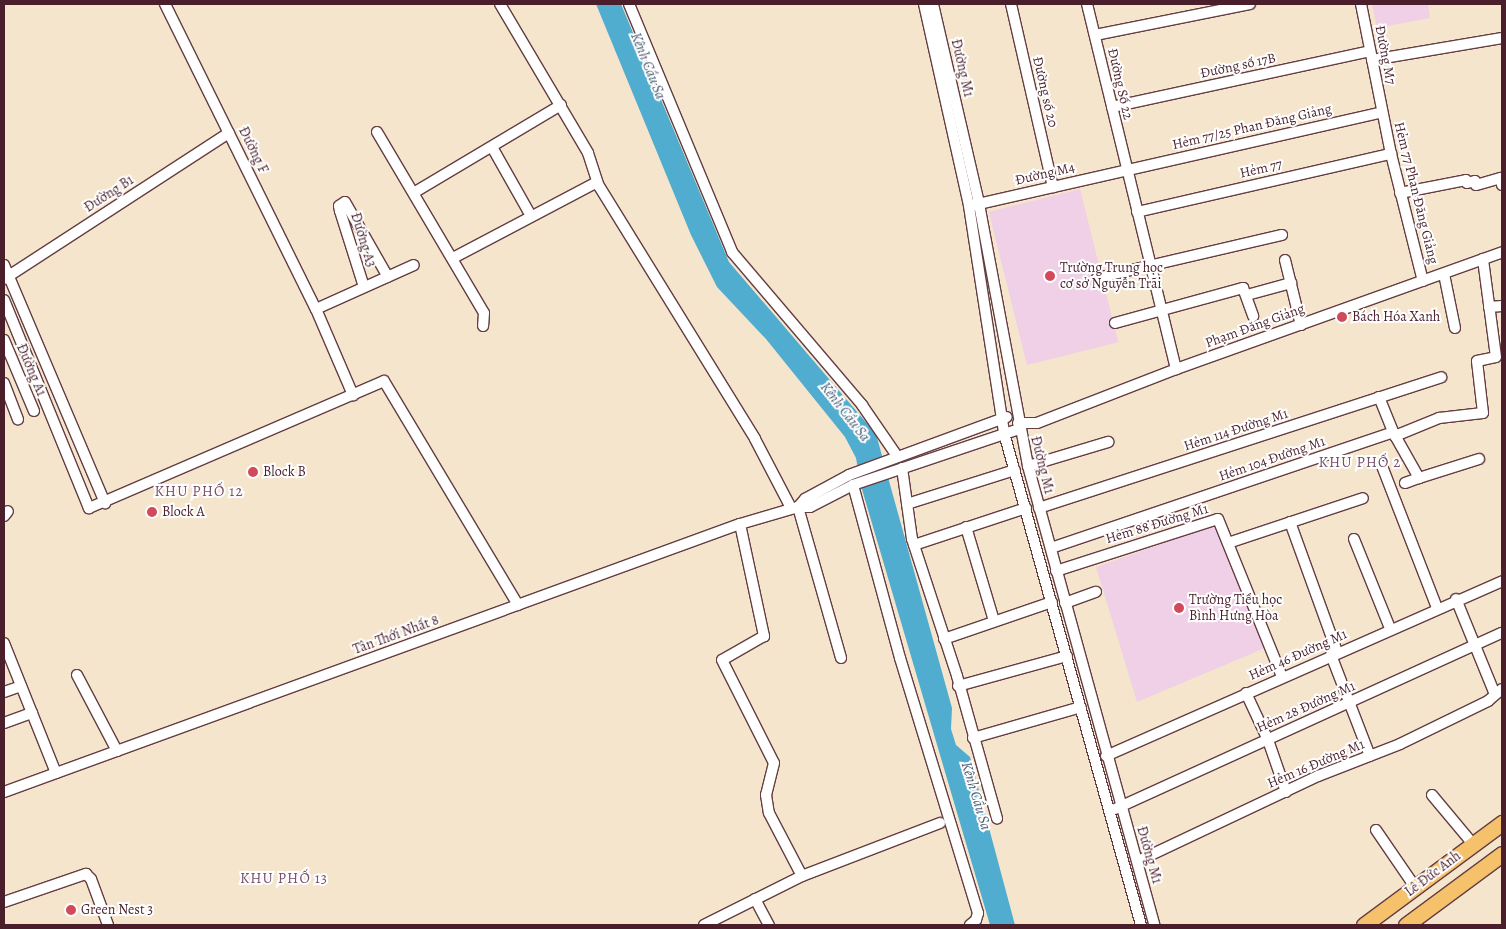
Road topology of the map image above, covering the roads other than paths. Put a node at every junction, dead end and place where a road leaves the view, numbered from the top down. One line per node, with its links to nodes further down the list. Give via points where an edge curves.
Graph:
1 (165, 4): 16 (street, Đường F)
2 (500, 4): 12 (street)
3 (629, 4): 67 (street, via 732,252 862,405)
4 (928, 4): 25 (street, Đường M1)
5 (1012, 4): 22 (street, Đường số 20)
6 (1087, 4): 9 (street, Đường Số 22)
7 (1250, 4): 9 (street)
8 (1361, 4): 11 (street, Đường M7)
9 (1095, 35): 13 (street, Đường Số 22)
10 (1502, 38): 11 (street, Đường số 17B)
11 (1371, 55): 13 (street, Đường số 17B); 14 (street, Đường M7)
12 (561, 105): 17 (street); 20 (street, via 588,153)
13 (1112, 107): 19 (street, Đường Số 22)
14 (1382, 112): 18 (street, Hẻm 77 Phan Đăng Giảng); 19 (street, Hẻm 77/25 Phan Đăng Giảng)
15 (377, 132): 23 (street)
16 (229, 133): 37 (street, Đường B1); 47 (street, Đường F)
17 (492, 147): 23 (street); 27 (street)
18 (1391, 154): 24 (street, Hẻm 77 Phan Đăng Giảng); 26 (street, Hẻm 77)
19 (1127, 170): 22 (street, Đường M4); 26 (street, Đường Số 22)
20 (597, 182): 27 (street); 80 (street)
21 (1502, 185): 24 (street, via 1500,178 1476,184 1466,180)
22 (1053, 186): 25 (street, Đường M4)
23 (415, 192): 30 (street)
24 (1400, 193): 40 (street, Hẻm 77 Phan Đăng Giảng)
25 (974, 205): 62 (street, Đường M1); 63 (street, Đường M1)
26 (1137, 212): 35 (street, Đường Số 22)
27 (531, 216): 30 (street)
28 (1282, 235): 35 (street)
29 (1502, 252): 31 (street, Phạm Đăng Giảng)
30 (453, 258): 52 (street, via 484,313)
31 (1483, 259): 36 (street, Phạm Đăng Giảng); 46 (street)
32 (1285, 260): 41 (street)
33 (4, 265): 37 (street)
34 (414, 265): 38 (street)
35 (1150, 266): 39 (street); 48 (street, Đường Số 22)
36 (1444, 274): 40 (street, Phạm Đăng Giảng); 53 (street)
37 (6, 277): 78 (street)
38 (388, 277): 42 (street); 42 (street, Đường A3, via 345,202 339,206 340,211)
39 (1097, 278)
40 (1423, 281): 51 (street, Phạm Đăng Giảng)
41 (1291, 283): 43 (street); 51 (street)
42 (364, 288): 47 (street)
43 (1247, 294): 48 (street, via 1243,288); 49 (street)
44 (4, 300): 78 (street, via 90,508)
45 (1502, 306): 46 (street)
46 (1489, 307): 65 (street, Hẻm 104 Đường M1, via 1496,357 1477,361 1483,413 1439,418)
47 (316, 309): 58 (street, Đường F)
48 (1161, 310): 50 (street); 55 (street, Đường Số 22)
49 (1253, 316)
50 (1115, 323)
51 (1301, 325): 55 (street, Phạm Đăng Giảng)
52 (483, 326)
53 (1455, 328)
54 (4, 340): 60 (street, Đường A1)
55 (1176, 369): 63 (street, Phạm Đăng Giảng, via 1037,423)
56 (1441, 377): 59 (street, Hẻm 114 Đường M1)
57 (4, 384): 61 (street)
58 (353, 395): 78 (street); 96 (street, via 384,381)
59 (1379, 397): 65 (street); 82 (street, Hẻm 114 Đường M1)
60 (34, 411)
61 (18, 419)
62 (1001, 419): 63 (street, Phạm Đăng Giảng); 64 (street, Đường M1); 67 (street, Phạm Đăng Giảng)
63 (1018, 422): 64 (street, Phạm Đăng Giảng); 69 (street, Đường M1)
64 (1004, 433): 71 (street, Phạm Đăng Giảng); 72 (street, Đường M1)
65 (1394, 434): 74 (street); 89 (street, Hẻm 104 Đường M1)
66 (1108, 442): 69 (street)
67 (896, 456): 73 (street, Phạm Đăng Giảng)
68 (1479, 459): 74 (street)
69 (1028, 466): 82 (street, Đường M1)
70 (1382, 466): 97 (street)
71 (902, 468): 76 (street, Phạm Đăng Giảng); 79 (street)
72 (1015, 470): 79 (street); 81 (street, Đường M1)
73 (849, 475): 80 (street, Tân Thới Nhất 8)
74 (1419, 478): 75 (street)
75 (1404, 483)
76 (853, 485): 80 (street, Tân Thới Nhất 8, via 810,507); 145 (street, via 900,658 978,913)
77 (1363, 498): 83 (street)
78 (105, 503)
79 (907, 504): 88 (street)
80 (795, 507): 84 (street, Tân Thới Nhất 8); 106 (street)
81 (1026, 508): 85 (street); 94 (street, Đường M1)
82 (1039, 508): 89 (street, Đường M1)
83 (1290, 522): 87 (street); 104 (street)
84 (740, 524): 96 (street, Tân Thới Nhất 8); 138 (street, via 764,636 722,660 774,763 766,795 769,813)
85 (966, 527): 88 (street); 98 (street)
86 (1354, 539): 99 (street)
87 (1228, 543): 90 (street, Hẻm 88 Đường M1, via 1218,519); 108 (street, Hẻm 88 Đường M1)
88 (914, 545): 101 (street)
89 (1051, 548): 90 (street, Đường M1)
90 (1056, 571): 95 (street, Đường M1)
91 (1502, 581): 93 (street, Hẻm 46 Đường M1)
92 (1096, 592): 95 (street)
93 (1456, 599): 97 (street, Hẻm 46 Đường M1); 103 (street)
94 (1052, 602): 98 (street); 105 (street, Đường M1)
95 (1065, 603): 121 (street, Đường M1)
96 (518, 605): 120 (street, Tân Thới Nhất 8)
97 (1437, 608): 99 (street, Hẻm 46 Đường M1)
98 (994, 621): 101 (street)
99 (1390, 628): 104 (street, Hẻm 46 Đường M1)
100 (1502, 634): 103 (street, Hẻm 28 Đường M1)
101 (944, 639): 110 (street)
102 (4, 643): 109 (street)
103 (1475, 646): 111 (street); 114 (street, Hẻm 28 Đường M1)
104 (1334, 654): 108 (street, Hẻm 46 Đường M1); 114 (street)
105 (1067, 656): 110 (street); 115 (street, Đường M1)
106 (841, 658)
107 (77, 675): 120 (street)
108 (1282, 677): 113 (street, Hẻm 46 Đường M1)
109 (21, 686): 112 (street); 116 (street)
110 (958, 686): 118 (street)
111 (1498, 690): 122 (street, Hẻm 16 Đường M1, via 1488,701)
112 (4, 692)
113 (1246, 693): 119 (street); 121 (street, Hẻm 46 Đường M1)
114 (1350, 702): 119 (street, Hẻm 28 Đường M1); 122 (street)
115 (1081, 706): 118 (street); 128 (street, Đường M1)
116 (32, 713): 117 (street); 123 (street)
117 (4, 723)
118 (973, 738): 129 (street)
119 (1268, 740): 125 (street); 127 (street, Hẻm 28 Đường M1)
120 (117, 751): 123 (street, Tân Thới Nhất 8)
121 (1106, 756): 127 (street, Đường M1)
122 (1370, 756): 125 (street, Hẻm 16 Đường M1)
123 (56, 773): 124 (street, Tân Thới Nhất 8)
124 (4, 792)
125 (1286, 792): 136 (street, Hẻm 16 Đường M1)
126 (1432, 794): 134 (street)
127 (1121, 806): 128 (street, Hẻm 28 Đường M1); 136 (street, Đường M1)
128 (1110, 812): 146 (street, Đường M1)
129 (997, 818)
130 (940, 823): 138 (street)
131 (1502, 823): 134 (highway, Lê Đức Anh)
132 (1376, 830): 139 (street)
133 (1502, 832): 149 (highway, Lê Đức Anh)
134 (1473, 844): 139 (highway, Lê Đức Anh)
135 (1502, 854): 150 (highway, Lê Đức Anh)
136 (1138, 861): 147 (street, Đường M1)
137 (1502, 862): 151 (highway)
138 (802, 876): 140 (street)
139 (1415, 887): 148 (highway, Lê Đức Anh)
140 (755, 899): 143 (street); 144 (street)
141 (4, 902): 142 (street, via 86,874 92,879)
142 (108, 925)
143 (704, 925)
144 (769, 925)
145 (970, 925)
146 (1142, 925)
147 (1154, 925)
148 (1364, 925)
149 (1378, 925)
150 (1406, 925)
151 (1420, 925)

